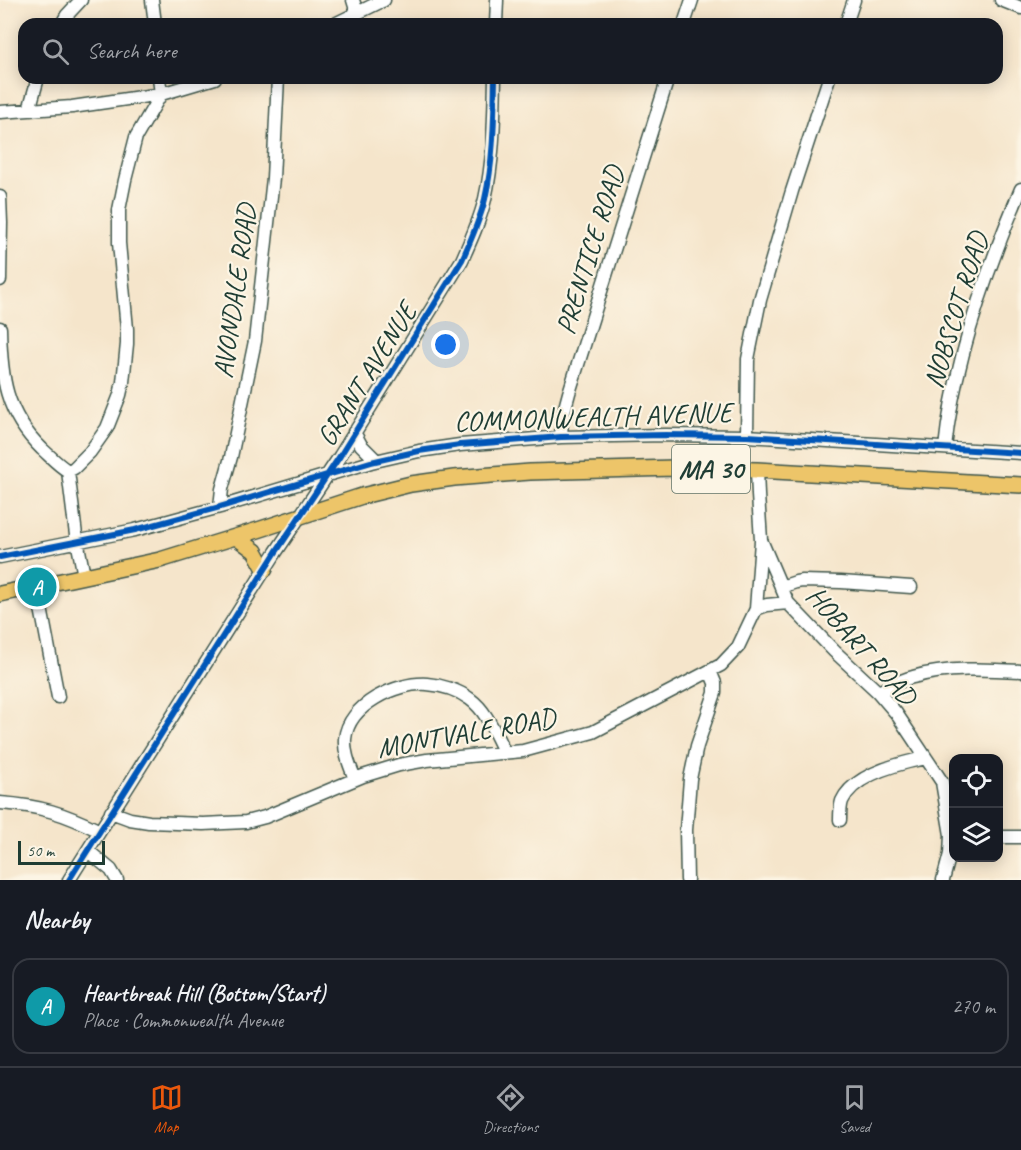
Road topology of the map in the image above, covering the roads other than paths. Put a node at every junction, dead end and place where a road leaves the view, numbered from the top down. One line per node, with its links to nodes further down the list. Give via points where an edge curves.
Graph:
1 (81, 0): 11 (street)
2 (152, 0): 12 (street)
3 (353, 0): 10 (street)
4 (384, 0): 10 (street)
5 (497, 0): 14 (street)
6 (692, 0): 15 (street)
7 (854, 0): 16 (street)
8 (1001, 0): 9 (street)
9 (1021, 8)
10 (357, 14): 13 (street)
11 (65, 18)
12 (154, 18)
13 (348, 18)
14 (496, 18)
15 (686, 18)
16 (848, 18)
17 (36, 84): 25 (street)
18 (160, 84): 24 (street)
19 (195, 84): 24 (street)
20 (278, 84): 41 (street, AVONDALE ROAD, via 273,178 255,341)
21 (495, 84): 31 (street, GRANT AVENUE, via 492,151 485,199 474,234 436,304)
22 (666, 84): 33 (street, PRENTICE ROAD, via 569,393)
23 (827, 84): 32 (street, via 760,300 748,359)
24 (161, 94): 25 (street); 38 (street, via 136,138 119,210 127,329 120,395 107,428 90,452)
25 (29, 110): 26 (street)
26 (0, 112)
27 (1021, 189): 34 (street, NOBSCOT ROAD, via 973,320 952,398)
28 (0, 197): 29 (street)
29 (0, 280)
30 (0, 328): 38 (street, via 3,379 14,411 32,440)
31 (354, 432): 36 (street); 39 (street, GRANT AVENUE)
32 (747, 436): 33 (street, COMMONWEALTH AVENUE); 34 (street, COMMONWEALTH AVENUE)
33 (561, 437): 36 (street, COMMONWEALTH AVENUE, via 460,445)
34 (945, 448): 35 (street, COMMONWEALTH AVENUE)
35 (1021, 453)
36 (376, 460): 39 (street, COMMONWEALTH AVENUE)
37 (758, 470): 40 (main road, COMMONWEALTH AVENUE / MA 30); 42 (main road, COMMONWEALTH AVENUE / MA 30, via 593,470 454,478 381,491); 44 (street, HOBART ROAD)
38 (68, 471): 45 (street)
39 (327, 475): 41 (street, COMMONWEALTH AVENUE); 42 (street, GRANT AVENUE)
40 (1021, 485)
41 (220, 507): 45 (street, COMMONWEALTH AVENUE)
42 (300, 516): 43 (main road, COMMONWEALTH AVENUE / MA 30); 47 (street, GRANT AVENUE)
43 (236, 537): 47 (main road, via 253,549); 48 (main road, COMMONWEALTH AVENUE / MA 30)
44 (761, 540): 50 (street, HOBART ROAD); 54 (street, MONTVALE ROAD)
45 (78, 542): 46 (street, COMMONWEALTH AVENUE); 48 (street)
46 (0, 557)
47 (265, 569): 63 (street, GRANT AVENUE)
48 (84, 576): 49 (main road, COMMONWEALTH AVENUE / MA 30)
49 (37, 586): 52 (main road, COMMONWEALTH AVENUE / MA 30); 58 (street)
50 (781, 587): 51 (street, via 802,581); 53 (street, HOBART ROAD)
51 (911, 587)
52 (0, 594)
53 (788, 603): 54 (street); 57 (street, HOBART ROAD)
54 (756, 609): 55 (street, MONTVALE ROAD, via 734,653)
55 (711, 671): 59 (street, MONTVALE ROAD, via 593,732); 73 (street, via 715,693 697,746 689,790)
56 (1021, 671): 57 (street, via 927,674)
57 (878, 692): 60 (street, HOBART ROAD)
58 (58, 697)
59 (505, 753): 61 (street, MONTVALE ROAD, via 427,760); 61 (street, via 483,712 465,695 427,684 406,686 366,703 346,731 345,748)
60 (926, 758): 64 (street, HOBART ROAD, via 942,782); 65 (street, via 904,762 859,782 844,797)
61 (355, 779): 63 (street, MONTVALE ROAD, via 246,822 149,822)
62 (0, 803): 66 (street, via 40,807)
63 (111, 812): 66 (street, GRANT AVENUE)
64 (949, 819)
65 (840, 820)
66 (100, 831): 69 (street, GRANT AVENUE)
67 (1003, 837): 68 (street)
68 (1021, 837)
69 (88, 850): 71 (street, GRANT AVENUE); 72 (street)
70 (949, 858): 74 (street, HOBART ROAD)
71 (69, 880)
72 (117, 880)
73 (687, 880)
74 (943, 880)

